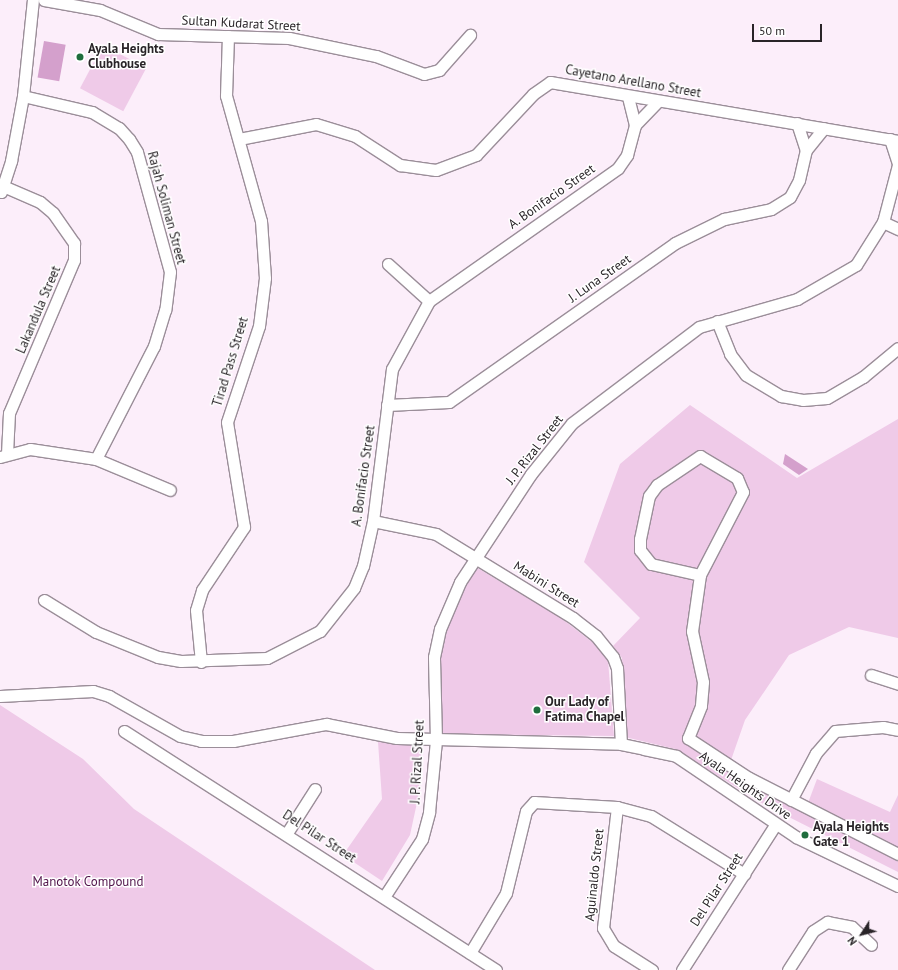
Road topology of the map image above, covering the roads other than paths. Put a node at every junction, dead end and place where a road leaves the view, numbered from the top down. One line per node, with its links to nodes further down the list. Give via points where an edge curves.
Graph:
1 (33, 0): 5 (street)
2 (44, 0): 4 (street, Sultan Kudarat Street, via 100,10 158,34)
3 (470, 35): 4 (street, Sultan Kudarat Street, via 439,70 424,74 376,56 289,38)
4 (228, 36): 11 (street, Tirad Pass Street, via 226,96)
5 (23, 96): 15 (street); 24 (street, Rajah Soliman Street, via 92,112 119,128 129,139 137,152 168,266 165,310 154,346)
6 (628, 97): 7 (street, Cayetano Arellano Street); 9 (street, A. Bonifacio Street); 11 (street, Cayetano Arellano Street, via 550,82 533,94 476,155 436,170 400,165 355,136 316,124)
7 (657, 102): 8 (street, Cayetano Arellano Street); 9 (street, A. Bonifacio Street)
8 (797, 123): 10 (street, Cayetano Arellano Street); 13 (street)
9 (635, 126): 19 (street, A. Bonifacio Street, via 627,154 618,168)
10 (824, 128): 12 (street, Cayetano Arellano Street); 13 (street, J. Luna Street)
11 (239, 139): 30 (street, Tirad Pass Street, via 261,221 265,278 259,326 227,422 244,527 202,590 196,610)
12 (894, 140): 14 (street, J. P. Rizal Street)
13 (806, 150): 22 (street, J. Luna Street, via 799,180 790,197 771,209 724,219 675,243 448,402)
14 (898, 164): 16 (street, J. P. Rizal Street)
15 (2, 190): 23 (street, Lakandula Street, via 40,202 53,213 74,243 74,260 9,413)
16 (882, 222): 17 (street); 20 (street, J. P. Rizal Street, via 856,265 815,291)
17 (898, 230)
18 (388, 264): 19 (street)
19 (429, 301): 22 (street, A. Bonifacio Street, via 392,369)
20 (717, 321): 21 (street, via 730,354 746,375 781,396 803,400 828,398 863,376); 27 (street, J. P. Rizal Street, via 699,327 572,423 531,474)
21 (898, 348)
22 (387, 405): 26 (street, A. Bonifacio Street)
23 (4, 456): 24 (street, via 30,449)
24 (96, 459): 25 (street)
25 (170, 490)
26 (373, 520): 27 (street, Mabini Street, via 436,534); 30 (street, A. Bonifacio Street, via 354,588 320,631 266,658)
27 (475, 558): 36 (street, J. P. Rizal Street, via 449,606 434,657); 37 (street, Mabini Street, via 573,618 596,636 613,657)
28 (700, 575): 28 (street, via 651,564 640,550 649,496 657,485 700,456 737,478 743,492); 39 (street, via 692,631 703,682 701,706 688,738 749,778)
29 (44, 600): 30 (street, A. Bonifacio Street, via 96,632 158,656)
30 (201, 662)
31 (871, 675): 32 (street)
32 (898, 684)
33 (0, 696): 36 (street, Ayala Heights Drive, via 93,691 109,696 180,736 201,741 233,741 326,724 397,738)
34 (898, 730): 39 (street, via 883,727 835,730 812,760)
35 (124, 731): 42 (street, Del Pilar Street)
36 (436, 740): 37 (street, Ayala Heights Drive); 46 (street, J. P. Rizal Street, via 432,792 422,838)
37 (621, 744): 41 (street, Ayala Heights Drive, via 676,756 715,779)
38 (315, 789): 42 (street)
39 (791, 800): 43 (street)
40 (617, 807): 44 (street, via 651,816); 48 (street, via 534,802 529,806 506,893); 50 (street, Aguinaldo Street, via 603,928 614,946)
41 (775, 825): 44 (street, Del Pilar Street); 45 (street, Ayala Heights Drive)
42 (288, 833): 46 (street, Del Pilar Street)
43 (898, 854)
44 (744, 874): 51 (street, Del Pilar Street)
45 (898, 886)
46 (384, 897): 48 (street, Del Pilar Street)
47 (871, 945): 52 (street, via 852,927 827,922 813,931)
48 (470, 953): 49 (street, Del Pilar Street)
49 (496, 970)
50 (652, 970)
51 (682, 970)
52 (788, 970)

